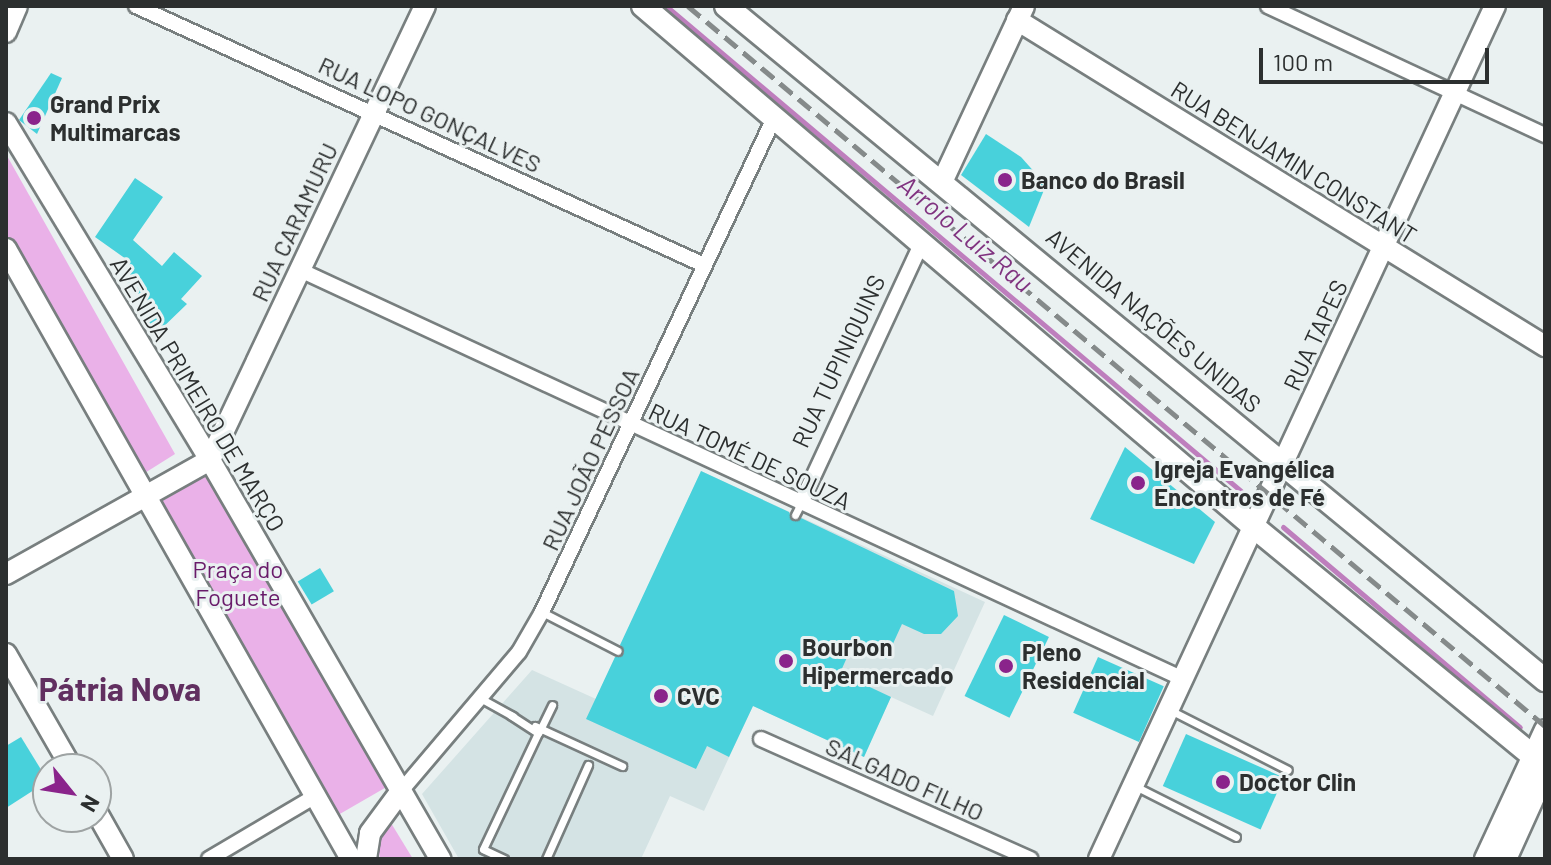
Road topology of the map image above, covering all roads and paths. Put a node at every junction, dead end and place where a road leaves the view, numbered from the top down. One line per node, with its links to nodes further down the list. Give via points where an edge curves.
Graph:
1 (17, 6): 9 (main road)
2 (136, 6): 11 (street, RUA LOPO GONÇALVES)
3 (425, 6): 11 (main road, RUA CARAMURU)
4 (643, 6): 12 (main road)
5 (726, 6): 15 (main road, AVENIDA NAÇÕES UNIDAS)
6 (1268, 6): 10 (street)
7 (1495, 6): 10 (main road, RUA TAPES)
8 (1020, 13): 15 (main road); 17 (main road, RUA BENJAMIN CONSTANT)
9 (6, 32)
10 (1455, 93): 14 (street); 17 (main road, RUA TAPES)
11 (375, 111): 19 (street, RUA LOPO GONÇALVES); 20 (main road, RUA CARAMURU)
12 (774, 118): 16 (main road); 19 (street, RUA JOÃO PESSOA)
13 (6, 123): 23 (main road, AVENIDA PRIMEIRO DE MARÇO)
14 (1545, 135)
15 (943, 180): 24 (main road, AVENIDA NAÇÕES UNIDAS)
16 (922, 242): 26 (street, RUA TUPINIQUINS); 27 (main road)
17 (1383, 248): 21 (main road, RUA BENJAMIN CONSTANT); 24 (main road, RUA TAPES)
18 (6, 249): 25 (main road)
19 (704, 265): 22 (street, RUA JOÃO PESSOA)
20 (300, 270): 22 (street, RUA TOMÉ DE SOUZA); 23 (main road, RUA CARAMURU)
21 (1545, 346)
22 (631, 425): 26 (street, RUA TOMÉ DE SOUZA); 29 (street, RUA JOÃO PESSOA)
23 (210, 460): 25 (main road); 46 (main road, AVENIDA PRIMEIRO DE MARÇO)
24 (1285, 462): 27 (main road, RUA TAPES); 33 (main road, AVENIDA NAÇÕES UNIDAS)
25 (145, 496): 28 (main road); 47 (main road)
26 (798, 509): 32 (street, RUA TOMÉ DE SOUZA)
27 (1254, 527): 32 (main road, RUA TAPES); 42 (main road)
28 (6, 574)
29 (542, 612): 30 (lane); 34 (street, RUA JOÃO PESSOA, via 519,652)
30 (618, 651)
31 (6, 654): 40 (main road)
32 (1183, 679): 36 (main road, RUA TAPES)
33 (1545, 680)
34 (480, 698): 38 (lane); 46 (street, RUA JOÃO PESSOA)
35 (552, 705): 38 (lane)
36 (1168, 709): 44 (lane); 45 (main road, RUA TAPES)
37 (1545, 730): 42 (main road)
38 (540, 731): 43 (lane); 55 (lane, via 483,849)
39 (761, 739): 57 (street, SALGADO FILHO)
40 (63, 753)
41 (588, 765): 56 (lane)
42 (1541, 765): 59 (main road); 60 (main road, via 1525,832)
43 (622, 766)
44 (1288, 770)
45 (1133, 785): 49 (lane); 58 (main road, RUA TAPES)
46 (401, 791): 53 (main road, via 370,833); 54 (main road, AVENIDA PRIMEIRO DE MARÇO)
47 (314, 797): 51 (street); 52 (main road)
48 (108, 833): 50 (main road)
49 (1236, 837)
50 (123, 859)
51 (209, 859)
52 (351, 859)
53 (366, 859)
54 (440, 859)
55 (504, 859)
56 (546, 859)
57 (1031, 859)
58 (1099, 859)
59 (1485, 859)
60 (1506, 859)

